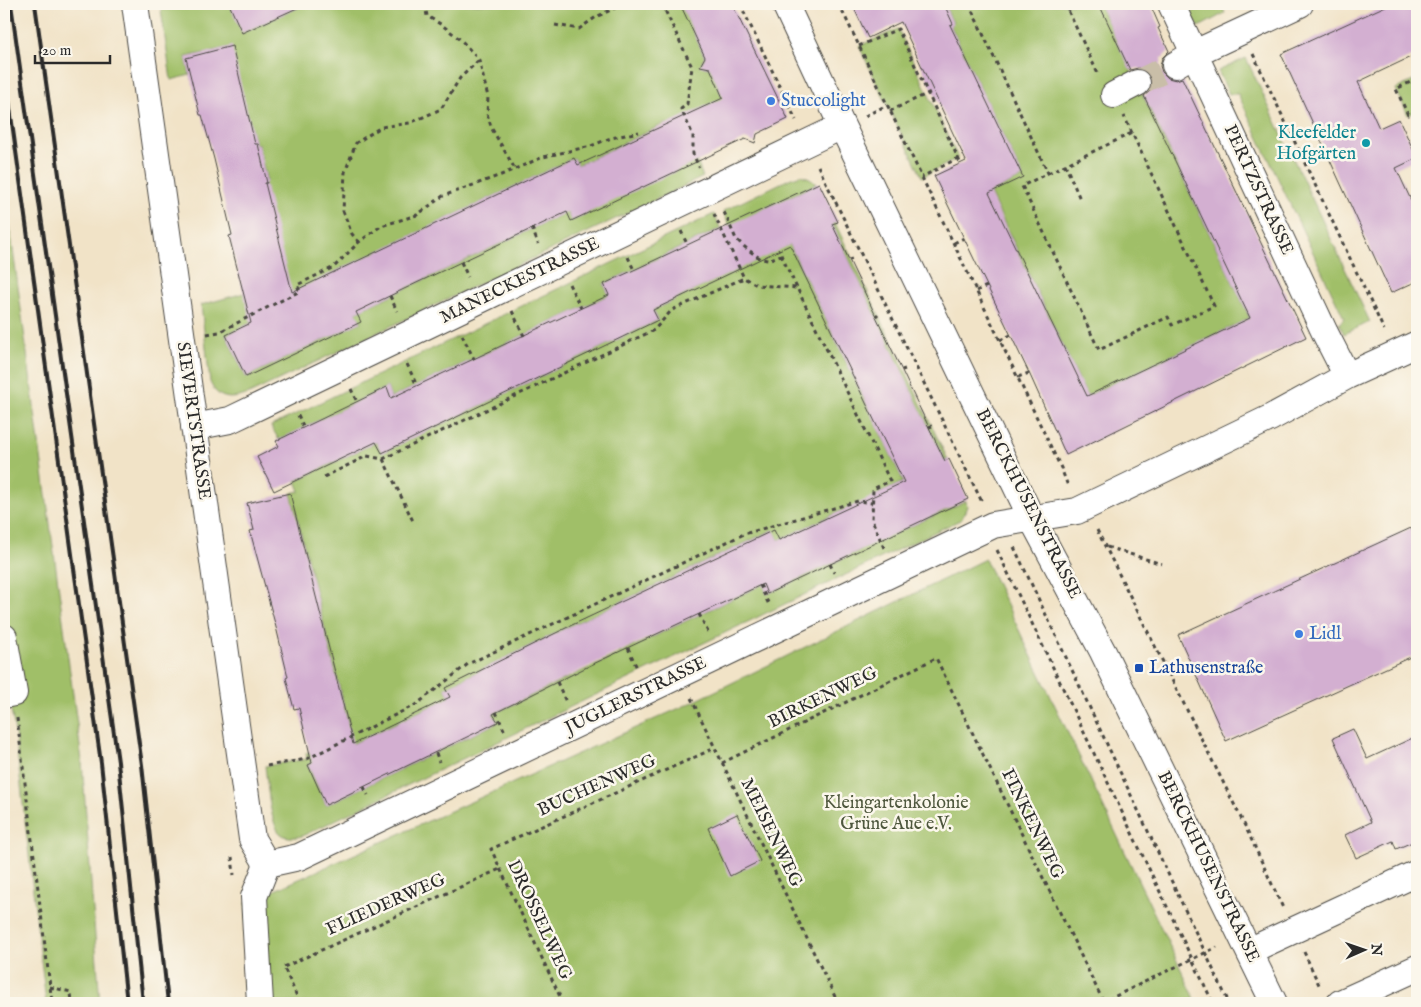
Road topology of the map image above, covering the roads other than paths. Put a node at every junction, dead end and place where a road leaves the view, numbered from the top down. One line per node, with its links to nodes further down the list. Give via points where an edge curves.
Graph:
1 (135, 4): 11 (street, SIEVERTSTRASSE)
2 (785, 4): 8 (street, BERCKHUSENSTRASSE)
3 (1170, 4): 5 (street, PERTZSTRASSE)
4 (1300, 4): 5 (street)
5 (1185, 59): 10 (street, PERTZSTRASSE)
6 (1137, 83): 7 (street)
7 (1114, 95)
8 (842, 126): 11 (street, MANECKESTRASSE, via 230,420); 12 (street, BERCKHUSENSTRASSE)
9 (1406, 349): 10 (street)
10 (1347, 376): 12 (street, via 1270,418 1077,511)
11 (194, 427): 15 (street, SIEVERTSTRASSE, via 252,839)
12 (1032, 519): 15 (street, JUGLERSTRASSE, via 992,525 300,857); 17 (street, BERCKHUSENSTRASSE, via 1103,652)
13 (4, 637): 14 (street)
14 (9, 694)
15 (267, 864): 20 (street, via 254,897)
16 (1417, 873): 17 (street)
17 (1249, 951): 21 (street, BERCKHUSENSTRASSE)
18 (1417, 968): 19 (street)
19 (1331, 999)
20 (260, 1003)
21 (1274, 1003)

